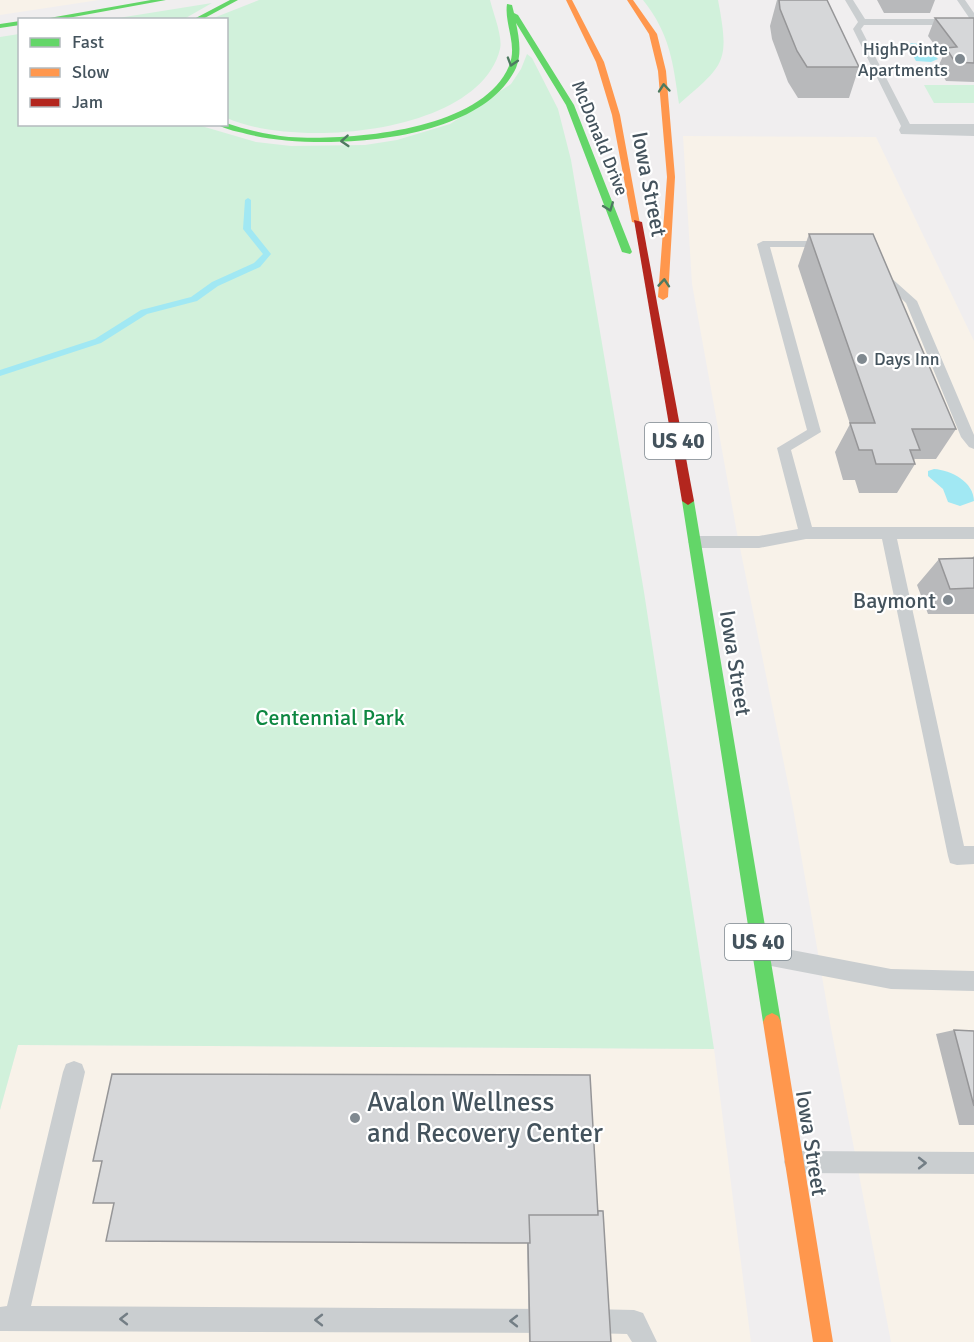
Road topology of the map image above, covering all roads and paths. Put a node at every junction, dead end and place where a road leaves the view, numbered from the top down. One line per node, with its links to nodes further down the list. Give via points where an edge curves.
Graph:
1 (163, 0): 8 (main road)
2 (235, 0): 10 (main road)
3 (569, 0): 20 (main road, Iowa Street / US 40, via 600,62 612,102)
4 (630, 0): 20 (main road, one-way to 4, via 671,177 665,98 653,34)
5 (849, 0): 12 (lane)
6 (961, 0): 11 (lane)
7 (507, 2): 15 (main road, one-way to 15, via 516,48 508,76 496,90 454,116 400,133 345,142 284,140); 20 (main road, McDonald Drive, one-way to 20, via 570,105)
8 (120, 3): 9 (main road)
9 (50, 18)
10 (199, 18)
11 (974, 20): 12 (lane)
12 (862, 22): 16 (lane, via 857,29)
13 (18, 23): 14 (main road)
14 (0, 26)
15 (225, 126)
16 (908, 130): 17 (street)
17 (974, 130)
18 (840, 248): 22 (lane, via 832,244 763,244 814,432 784,448)
19 (866, 260): 21 (lane, via 911,301)
20 (660, 341): 25 (main road, Iowa Street / US 40)
21 (974, 444)
22 (806, 533): 23 (lane); 25 (lane, via 759,542)
23 (888, 533): 24 (lane); 26 (lane, via 957,856)
24 (974, 533)
25 (695, 542): 27 (main road, Iowa Street / US 40)
26 (974, 855)
27 (760, 954): 28 (lane, via 891,979); 30 (main road, Iowa Street / US 40)
28 (974, 981)
29 (74, 1072): 32 (lane)
30 (794, 1162): 31 (lane, one-way to 31); 34 (main road, Iowa Street / US 40)
31 (974, 1163)
32 (8, 1319): 33 (lane, one-way to 32, via 634,1322)
33 (645, 1342)
34 (822, 1342)

